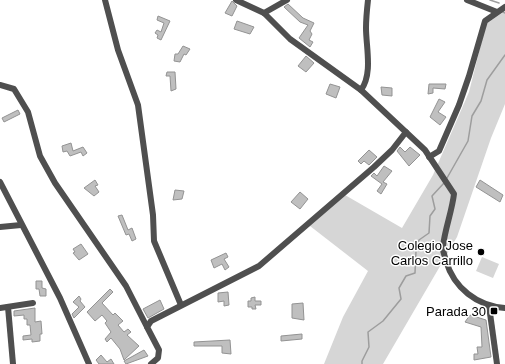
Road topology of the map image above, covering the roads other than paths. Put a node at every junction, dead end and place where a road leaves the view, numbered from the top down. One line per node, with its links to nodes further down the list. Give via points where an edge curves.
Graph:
1 (105, 0): 17 (street, via 118,50 138,105 153,215 154,241)
2 (236, 0): 8 (street)
3 (287, 0): 8 (street)
4 (368, 0): 10 (street, via 368,73 366,84)
5 (467, 0): 7 (street)
6 (505, 7): 7 (street)
7 (497, 12): 12 (street, via 485,21 458,105 439,151)
8 (264, 13): 10 (street, via 290,39)
9 (0, 85): 22 (street, via 14,89 28,112 40,156 126,286)
10 (361, 90): 11 (street)
11 (406, 132): 12 (street, via 426,150); 17 (street, via 374,167 259,266)
12 (429, 157): 18 (street, via 454,194 442,247 448,268 458,284 473,299)
13 (0, 182): 14 (street)
14 (21, 225): 15 (street); 24 (street, via 60,298)
15 (0, 227)
16 (33, 303): 19 (street)
17 (181, 305): 22 (street, via 151,321)
18 (489, 306): 21 (street); 26 (street)
19 (8, 307): 20 (street); 23 (street)
20 (0, 308)
21 (505, 308)
22 (147, 327): 25 (street, via 158,350 158,358)
23 (13, 364)
24 (89, 364)
25 (151, 364)
26 (497, 364)

